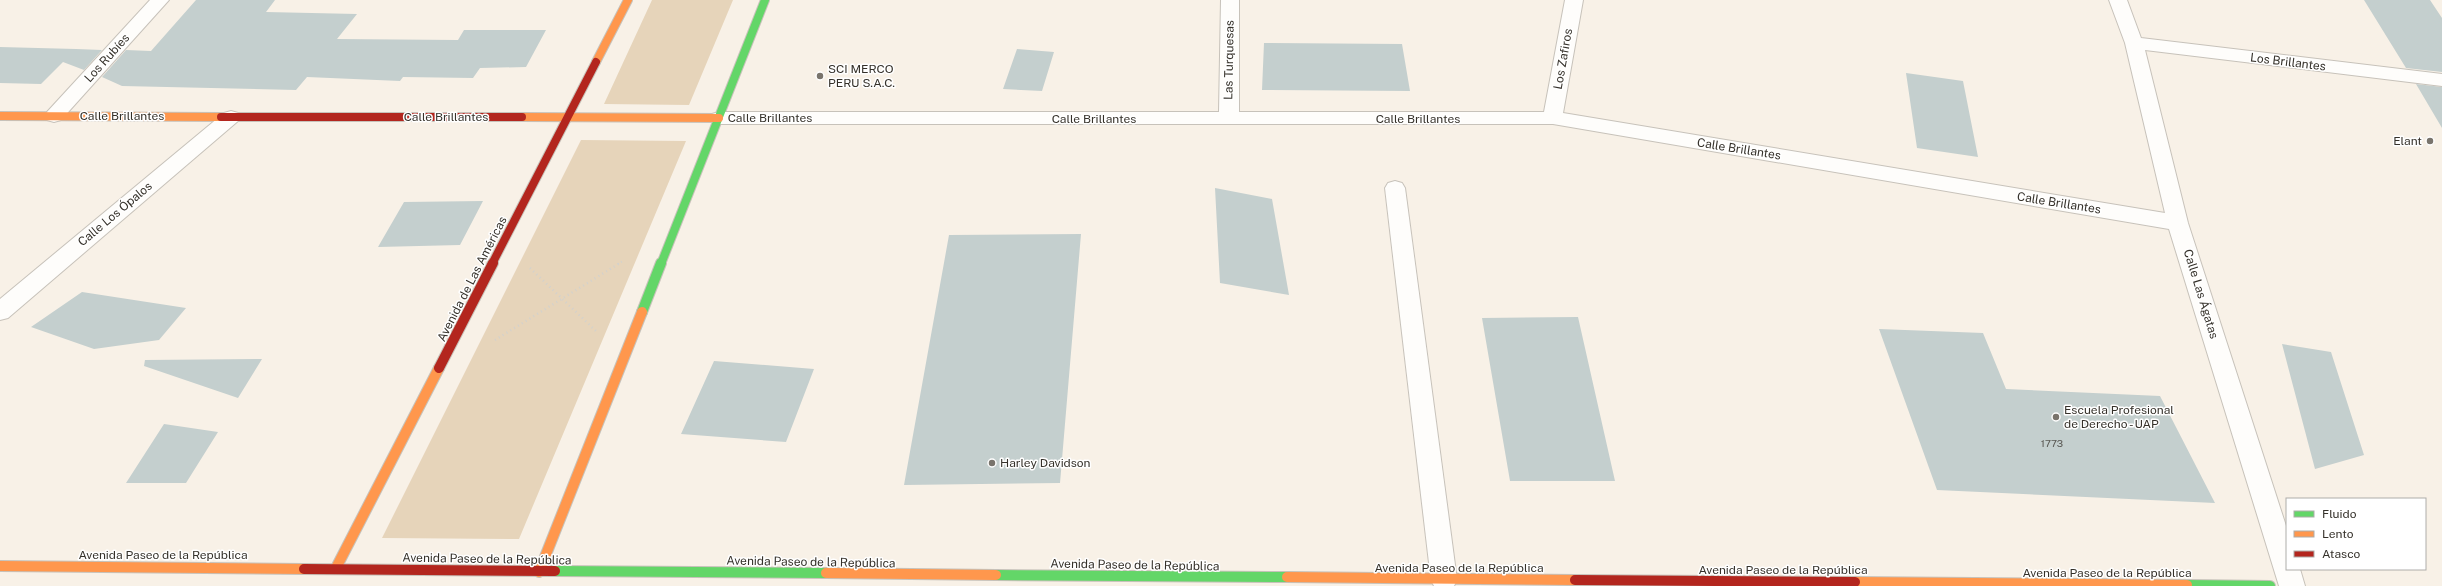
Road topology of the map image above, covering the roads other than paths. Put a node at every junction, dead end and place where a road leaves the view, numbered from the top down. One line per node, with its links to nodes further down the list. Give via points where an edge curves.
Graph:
1 (160, 0): 10 (street, Los Rubíes)
2 (628, 0): 12 (street, Avenida de Las Américas)
3 (765, 0): 13 (street)
4 (1230, 0): 15 (street, Las Turquesas)
5 (1574, 0): 14 (street, Los Zafiros)
6 (2118, 0): 7 (street, Calle Las Ágatas)
7 (2134, 44): 8 (street, Los Brillantes); 17 (street, Calle Las Ágatas)
8 (2442, 80)
9 (0, 116): 10 (street, Calle Brillantes)
10 (54, 116): 11 (street, Calle Brillantes)
11 (231, 116): 12 (street, Calle Brillantes); 18 (street, Calle Los Ópalos)
12 (568, 117): 13 (street, Calle Brillantes); 21 (street, Avenida de Las Américas)
13 (719, 118): 15 (street, Calle Brillantes); 23 (street)
14 (1553, 118): 15 (street, Calle Brillantes); 17 (street, Calle Brillantes)
15 (1229, 119)
16 (1395, 188): 24 (street)
17 (2178, 222): 20 (street, Calle Las Ágatas)
18 (0, 312)
19 (0, 566): 21 (street, Avenida Paseo de la República)
20 (2286, 567)
21 (336, 568): 23 (street, Avenida Paseo de la República)
22 (2287, 570): 26 (street, Calle Las Ágatas)
23 (539, 572): 24 (street, Avenida Paseo de la República)
24 (1444, 580): 25 (street, Avenida Paseo de la República)
25 (2270, 586)
26 (2292, 586)

